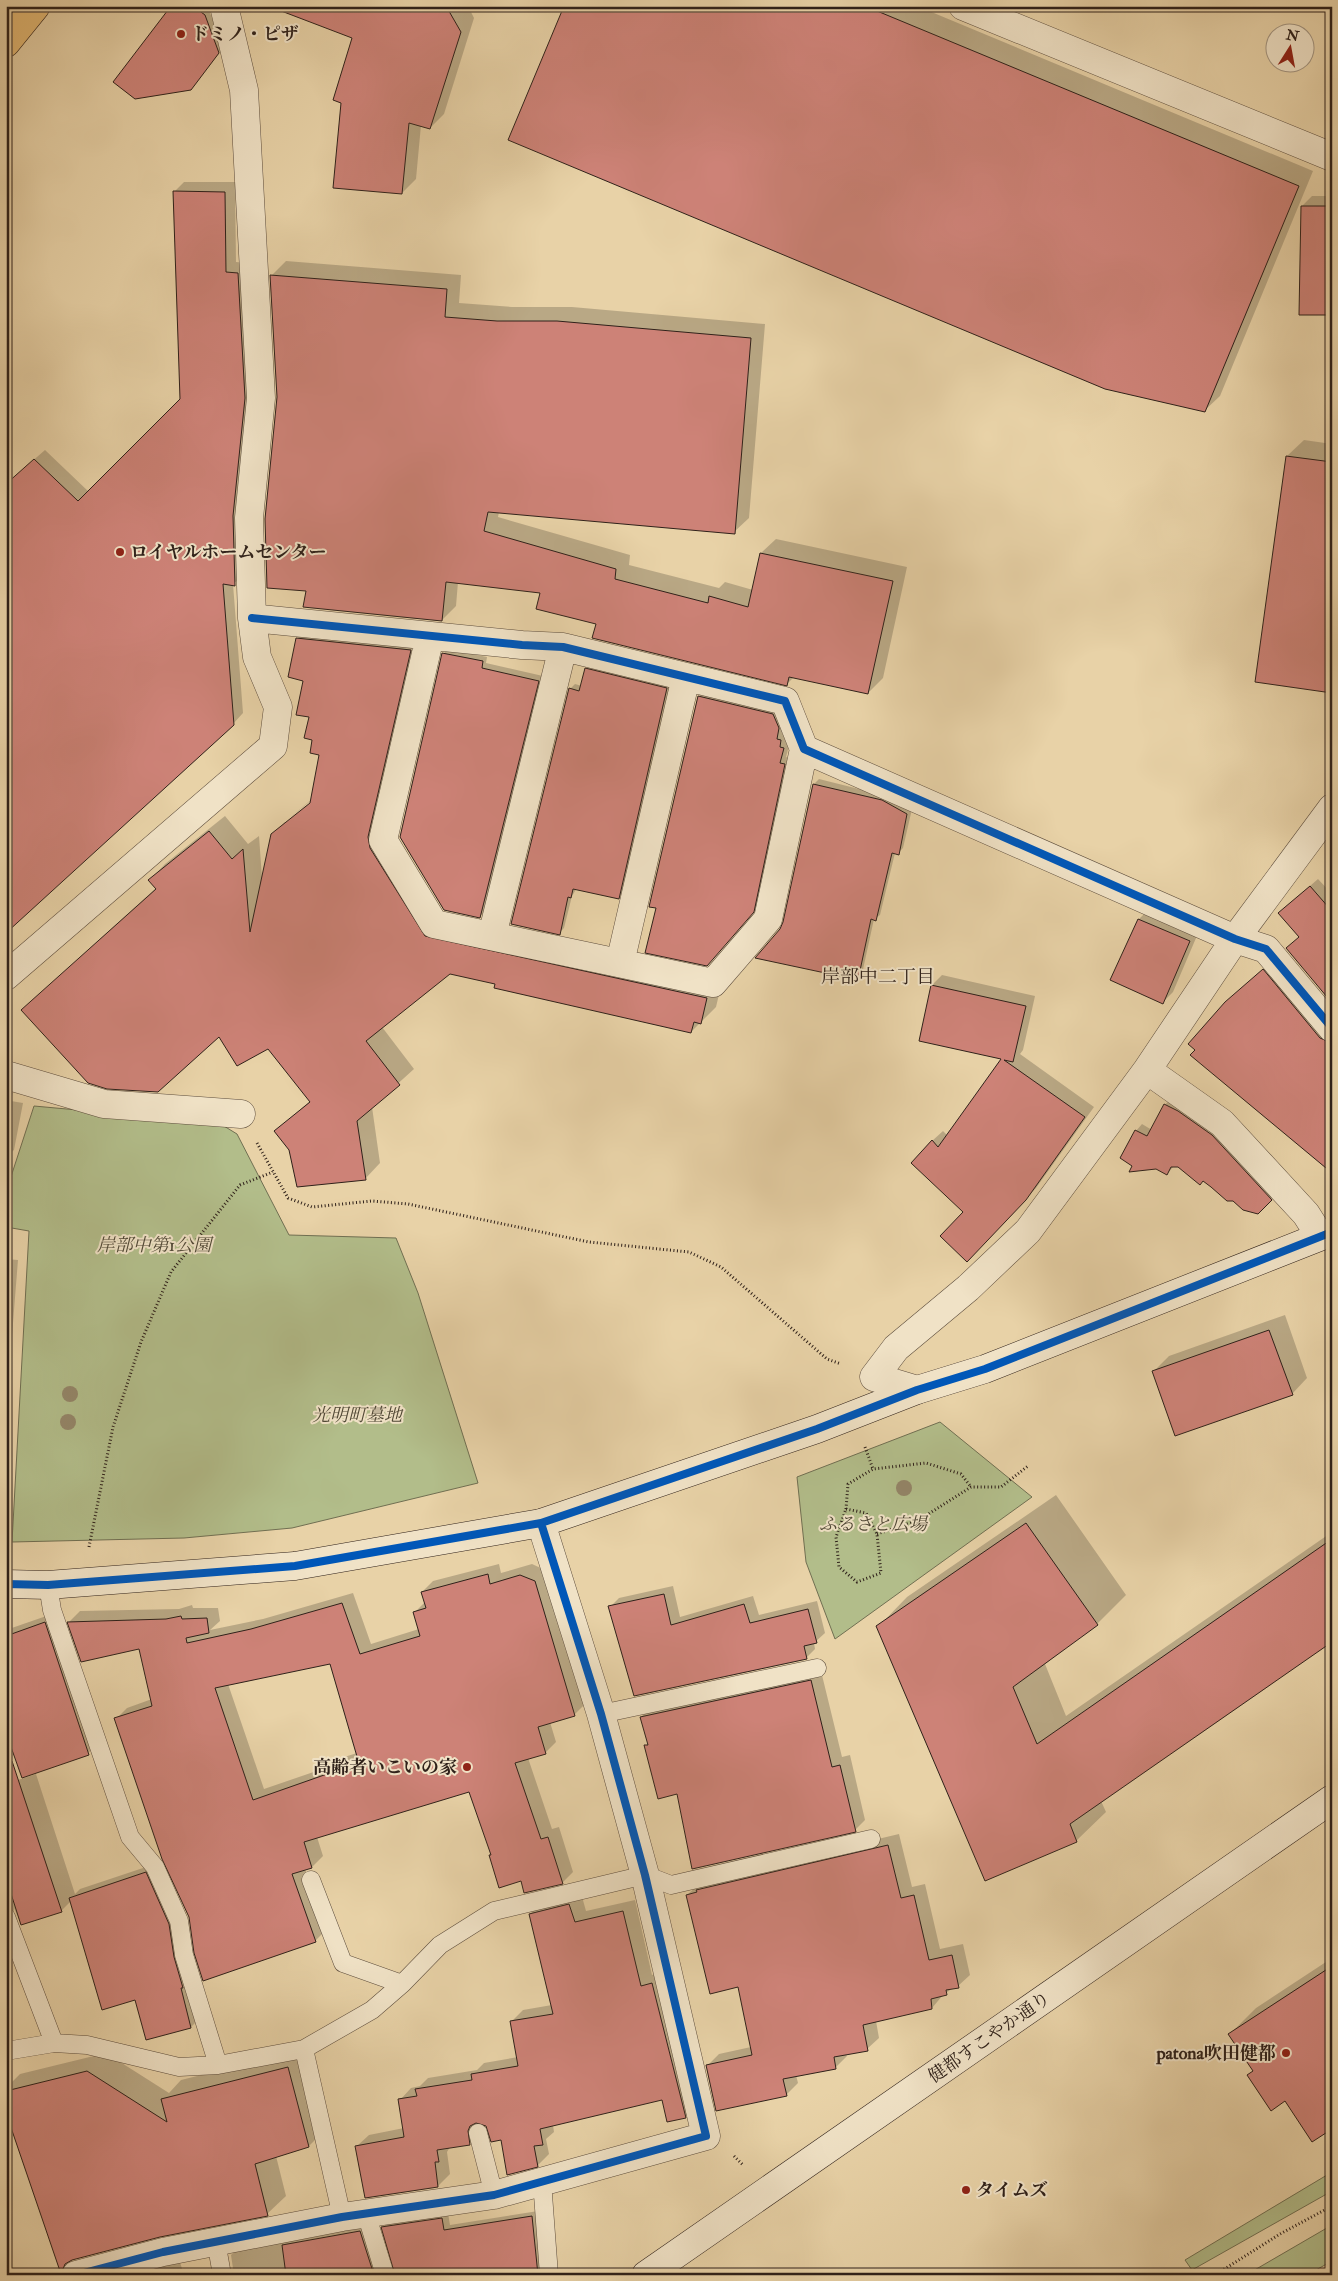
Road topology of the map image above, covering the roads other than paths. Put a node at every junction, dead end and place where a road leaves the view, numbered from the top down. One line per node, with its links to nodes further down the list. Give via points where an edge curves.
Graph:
1 (36, 6): 4 (main road)
2 (224, 6): 6 (street, via 244,90 261,398 249,518)
3 (963, 6): 5 (street)
4 (6, 43)
5 (1332, 158)
6 (252, 618): 7 (street); 15 (street, via 257,657 278,707 273,746)
7 (430, 636): 8 (street); 12 (street, via 383,840 434,924)
8 (563, 647): 9 (street); 12 (street)
9 (686, 678): 10 (street, via 785,701); 14 (street)
10 (804, 749): 13 (street); 14 (street, via 768,919 713,983)
11 (1332, 808): 13 (street)
12 (492, 936): 14 (street)
13 (1236, 939): 16 (street, via 1266,949); 17 (street)
14 (620, 963)
15 (6, 976)
16 (1332, 1028)
17 (1147, 1070): 20 (street, via 1222,1123); 21 (street, via 1028,1231 968,1288 896,1348 874,1377)
18 (6, 1075): 19 (street, via 104,1104)
19 (241, 1114)
20 (1326, 1234): 21 (street, via 986,1368)
21 (917, 1390): 22 (street, via 817,1429)
22 (541, 1523): 24 (street, via 295,1566); 26 (street)
23 (6, 1584): 24 (street)
24 (48, 1584): 36 (lane, via 52,1610 130,1837 155,1867 179,1921 184,1955)
25 (817, 1668): 26 (lane)
26 (601, 1714): 29 (street)
27 (1332, 1799): 46 (street, 健都すこやか通り)
28 (871, 1838): 29 (lane, via 671,1885)
29 (644, 1875): 32 (lane, via 494,1911 440,1944); 38 (street, via 706,2136)
30 (311, 1880): 32 (lane, via 343,1963)
31 (6, 1917): 33 (lane)
32 (402, 1984): 34 (lane, via 372,2010)
33 (54, 2043): 35 (lane); 36 (lane, via 87,2045 179,2067)
34 (304, 2049): 36 (lane); 40 (lane)
35 (6, 2051)
36 (218, 2065)
37 (478, 2133): 39 (lane)
38 (542, 2181): 39 (street); 45 (lane)
39 (494, 2195): 40 (street)
40 (354, 2215): 41 (street); 44 (lane)
41 (216, 2241): 42 (street); 43 (lane)
42 (76, 2275)
43 (222, 2275)
44 (385, 2275)
45 (548, 2275)
46 (646, 2275)

